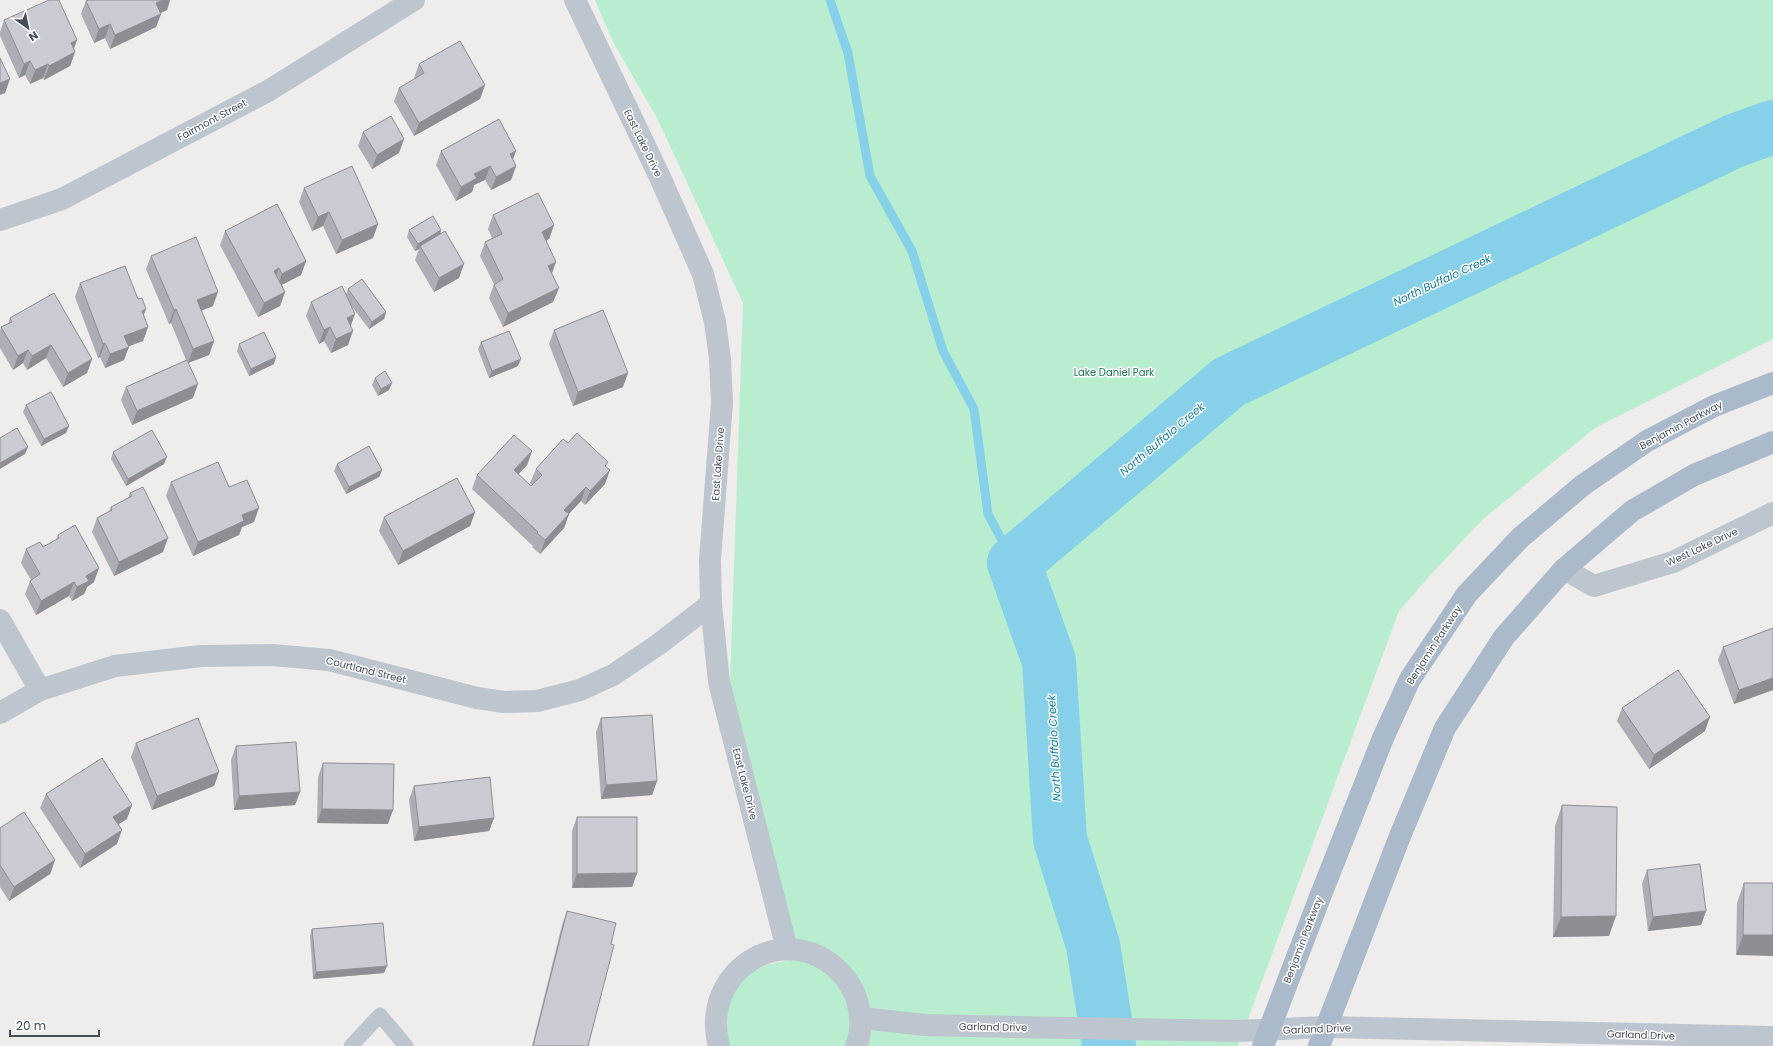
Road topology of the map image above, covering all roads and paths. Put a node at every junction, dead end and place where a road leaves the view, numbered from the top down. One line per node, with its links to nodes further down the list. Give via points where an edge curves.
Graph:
1 (414, 0): 3 (street, Fairmont Street, via 268,91 62,199)
2 (575, 0): 8 (street, East Lake Drive, via 703,274 716,322 722,403 710,560)
3 (0, 220)
4 (1773, 383): 16 (main road, Benjamin Parkway, via 1714,406 1654,437 1596,476 1520,538 1467,594 1410,679 1383,738)
5 (1773, 442): 7 (main road, via 1694,476 1632,511)
6 (1773, 513): 7 (street, West Lake Drive, via 1673,562 1594,586)
7 (1564, 569): 14 (main road, via 1504,637 1445,728)
8 (711, 604): 10 (street, Courtland Street, via 613,675 580,690 537,701 504,702 477,698 329,660 272,655 201,656 115,666); 12 (street, East Lake Drive, via 719,682)
9 (0, 620): 10 (street)
10 (40, 690): 11 (street, Courtland Street)
11 (0, 713)
12 (787, 949): 13 (street, via 809,952 829,962 845,977 856,996); 20 (street, via 764,953 744,964 728,980 718,1000 715,1023)
13 (861, 1018): 16 (street, Garland Drive, via 925,1025 1224,1031); 21 (street)
14 (1322, 1037): 16 (street, Garland Drive); 17 (street, Garland Drive)
15 (1773, 1037): 17 (street, Garland Drive)
16 (1266, 1038)
17 (1437, 1038)
18 (351, 1046): 19 (lane, via 380,1015)
19 (406, 1046)
20 (719, 1046)
21 (856, 1046)

